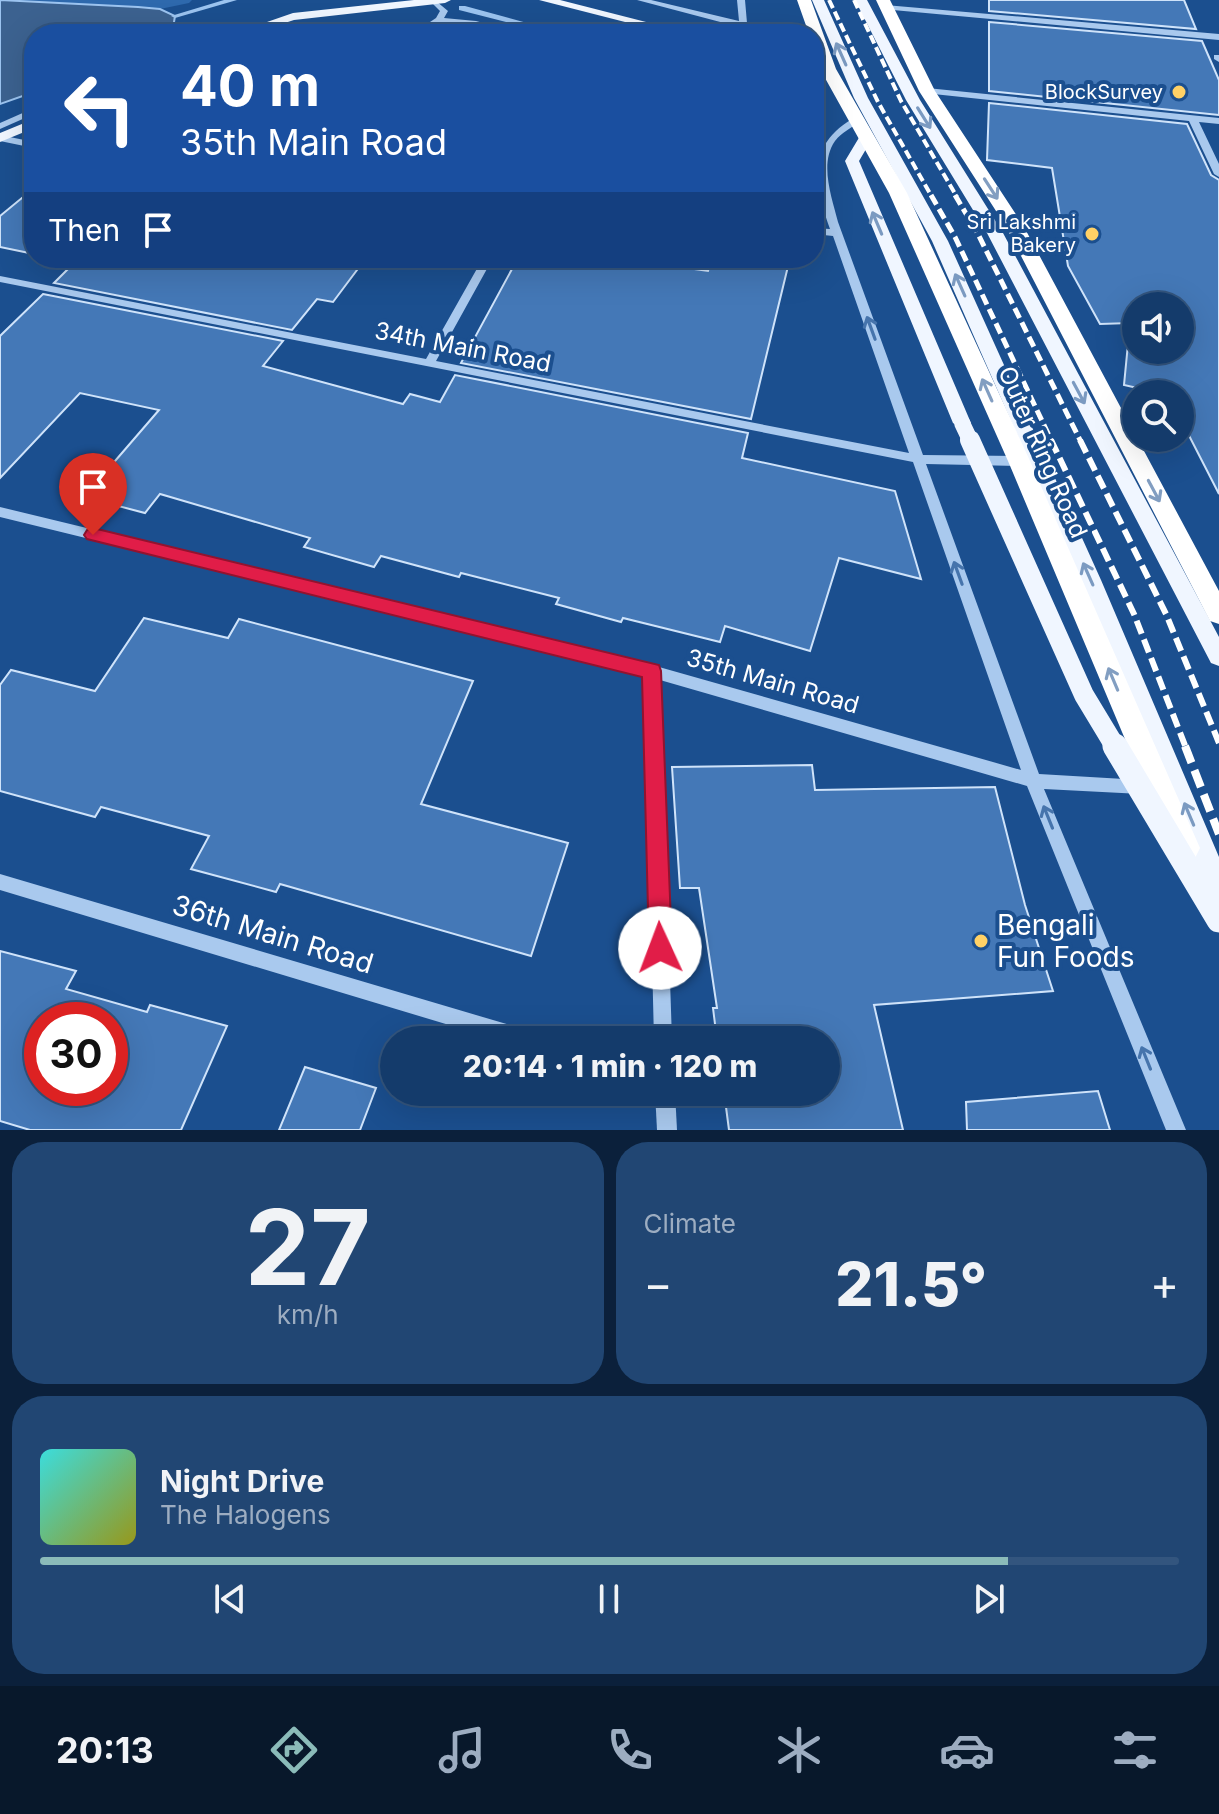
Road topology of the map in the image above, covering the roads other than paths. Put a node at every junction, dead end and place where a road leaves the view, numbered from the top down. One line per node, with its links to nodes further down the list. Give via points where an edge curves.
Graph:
1 (545, 0): 15 (main road)
2 (641, 0): 10 (street)
3 (695, 0): 10 (street)
4 (741, 0): 17 (street)
5 (804, 0): 18 (highway, Outer Ring Road)
6 (818, 0): 47 (main road, one-way to 6, via 1091,580 940,241 861,98)
7 (861, 0): 42 (main road, one-way to 42, via 913,100 995,233)
8 (440, 2): 11 (street, via 444,11); 12 (main road, via 293,17)
9 (884, 3): 19 (street); 21 (highway)
10 (695, 13): 16 (street)
11 (439, 20): 13 (street); 14 (street)
12 (270, 24)
13 (432, 24)
14 (476, 24)
15 (645, 24)
16 (739, 24)
17 (743, 24)
18 (811, 24)
19 (1219, 37)
20 (824, 72): 27 (highway, Outer Ring Road)
21 (927, 91): 23 (street); 41 (highway, one-way to 41, via 1014,225)
22 (24, 115): 25 (street)
23 (1193, 120): 24 (street); 31 (street)
24 (1219, 121)
25 (0, 126)
26 (24, 127): 28 (main road)
27 (860, 130): 30 (street, via 838,130); 39 (highway, Outer Ring Road, one-way to 27, via 898,193); 48 (main road, one-way to 27, bridge, via 1084,695 852,161)
28 (0, 138): 29 (street)
29 (24, 143)
30 (824, 149)
31 (1219, 174)
32 (824, 182): 34 (street)
33 (824, 232): 34 (street)
34 (837, 233): 38 (street, one-way to 34)
35 (482, 268): 37 (street)
36 (0, 279): 37 (street, 34th Main Road)
37 (429, 363): 38 (street, 34th Main Road)
38 (918, 459): 39 (street, 34th Main Road); 44 (street, one-way to 38)
39 (1019, 461): 45 (highway, Outer Ring Road, one-way to 39)
40 (0, 512): 43 (street, 35th Main Road)
41 (1219, 614)
42 (1219, 657)
43 (652, 671): 44 (street, 35th Main Road); 51 (street)
44 (1033, 781): 45 (street, 35th Main Road); 54 (street, one-way to 44)
45 (1161, 789): 49 (highway, Outer Ring Road)
46 (0, 882): 50 (street, 36th Main Road)
47 (1219, 886)
48 (1219, 920)
49 (1219, 932)
50 (483, 1026)
51 (663, 1026)
52 (666, 1106): 53 (street)
53 (667, 1130)
54 (1176, 1130)

